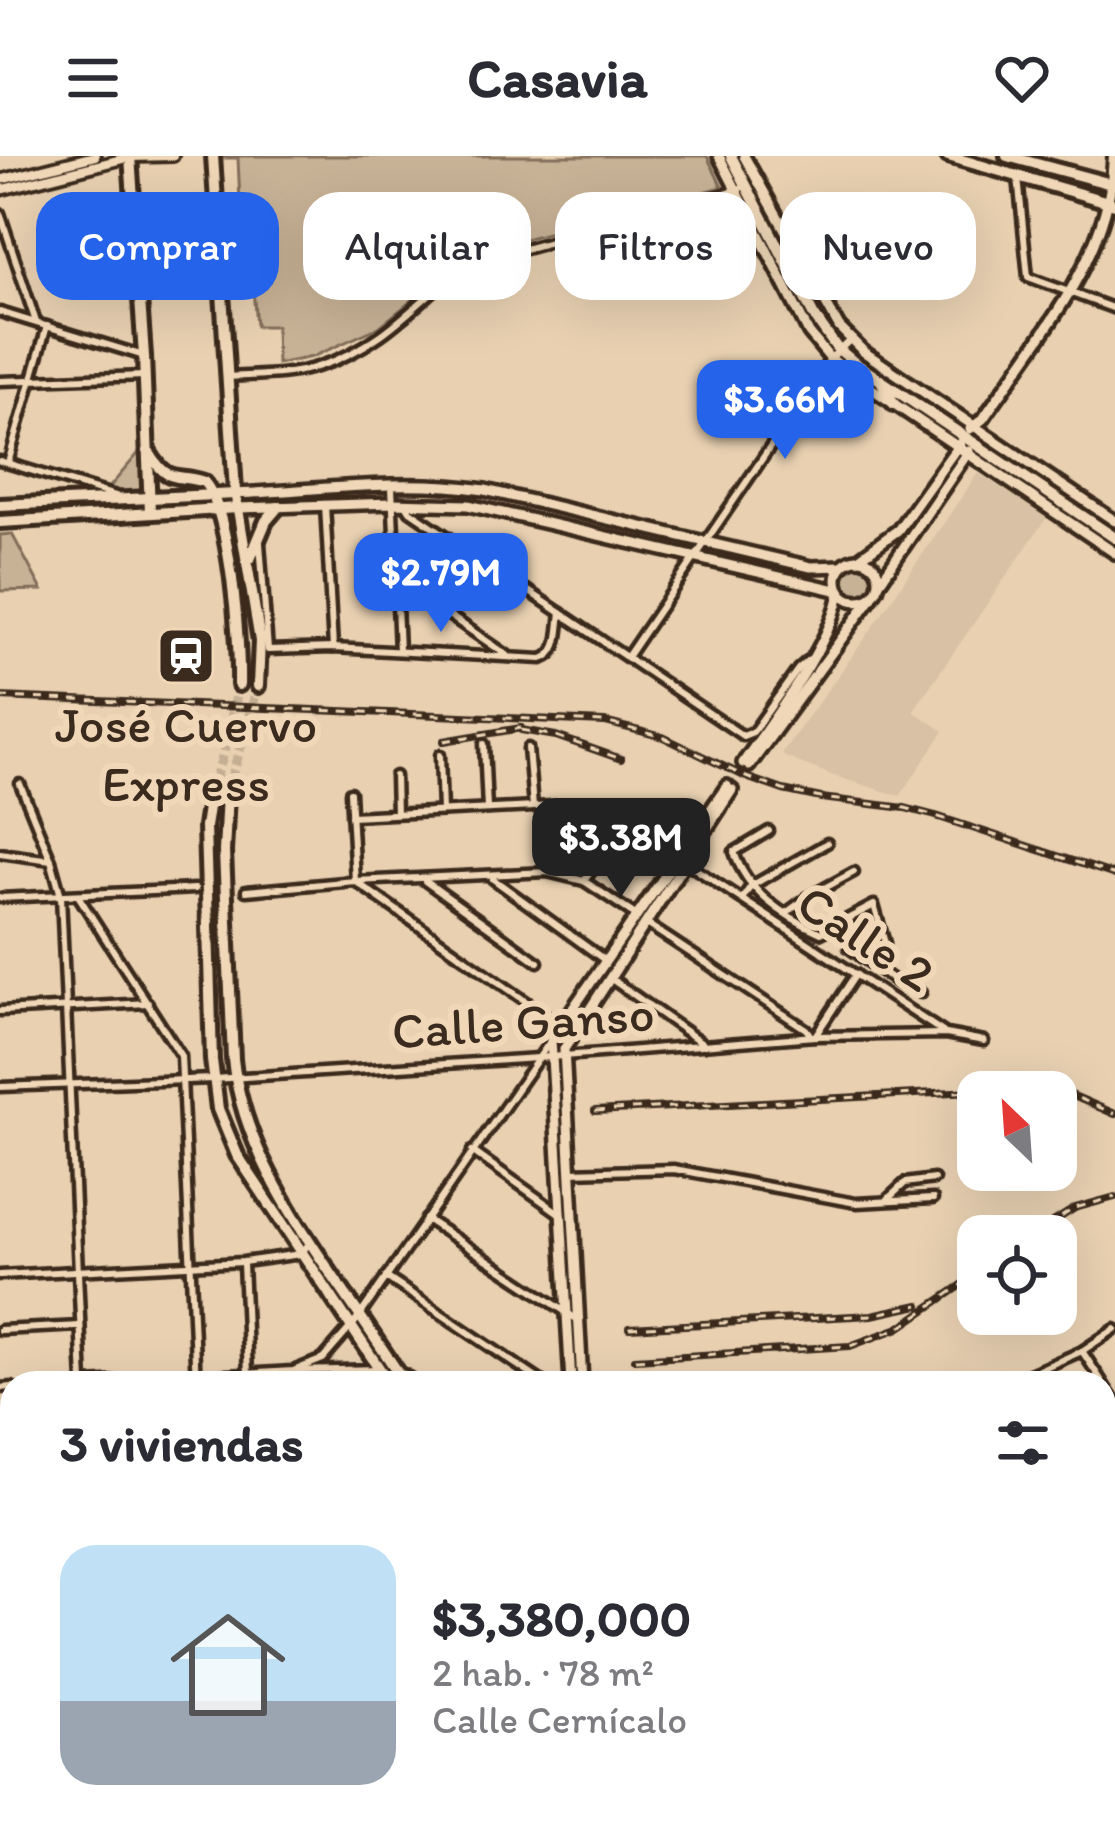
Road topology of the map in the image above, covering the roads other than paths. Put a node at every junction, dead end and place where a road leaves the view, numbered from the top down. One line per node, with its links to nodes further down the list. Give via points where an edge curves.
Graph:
1 (95, 156): 11 (street)
2 (130, 156): 3 (street); 11 (street); 34 (main road)
3 (173, 156)
4 (213, 156): 39 (main road)
5 (718, 156): 15 (main road)
6 (731, 156): 15 (main road)
7 (744, 156): 19 (main road)
8 (948, 156): 12 (main road)
9 (1113, 156): 14 (street)
10 (1013, 157): 14 (main road)
11 (57, 165): 13 (street); 16 (street)
12 (1018, 176): 17 (main road); 23 (street, via 1028,277)
13 (0, 180)
14 (1113, 185): 17 (main road)
15 (742, 187): 19 (main road); 22 (main road); 39 (street, via 470,264 385,334 334,362)
16 (0, 190)
17 (1112, 203): 23 (main road)
18 (0, 213): 30 (street)
19 (768, 213): 20 (main road); 21 (main road)
20 (780, 231)
21 (780, 247)
22 (780, 262)
23 (1069, 292): 27 (street); 45 (main road)
24 (799, 300): 29 (main road)
25 (823, 300): 26 (main road)
26 (827, 307): 29 (main road); 32 (main road)
27 (1115, 309)
28 (0, 312): 30 (street)
29 (808, 319): 33 (main road)
30 (36, 322): 31 (street)
31 (47, 326): 34 (street); 41 (street)
32 (850, 340): 33 (street); 35 (main road)
33 (835, 353): 37 (main road); 44 (main road); 64 (street)
34 (144, 356): 38 (main road)
35 (871, 357): 36 (main road); 37 (main road)
36 (885, 366): 40 (main road); 43 (main road)
37 (863, 369): 40 (main road)
38 (145, 376): 41 (street); 46 (main road)
39 (227, 377): 49 (main road)
40 (879, 379): 43 (main road); 44 (main road)
41 (32, 380): 42 (street); 47 (street)
42 (0, 381)
43 (927, 403): 45 (main road)
44 (894, 404): 45 (main road)
45 (972, 436): 62 (main road); 65 (main road); 67 (main road, via 898,530); 71 (main road)
46 (148, 452): 50 (main road, via 164,473 204,482); 51 (main road)
47 (4, 462): 52 (street)
48 (392, 484): 49 (main road); 54 (street); 64 (main road, via 478,489)
49 (236, 494): 50 (main road); 58 (main road)
50 (213, 495): 51 (main road); 59 (main road)
51 (150, 497): 52 (main road); 60 (main road)
52 (125, 499): 55 (main road)
53 (405, 502): 54 (main road); 66 (main road, via 469,505); 75 (street)
54 (392, 503): 56 (main road); 70 (street)
55 (0, 505)
56 (326, 505): 57 (main road); 77 (street)
57 (278, 507): 58 (main road); 63 (main road)
58 (239, 508): 59 (main road); 68 (main road)
59 (218, 509): 60 (main road); 82 (main road)
60 (150, 512): 61 (main road)
61 (0, 522)
62 (1113, 529)
63 (260, 533): 68 (main road); 77 (street, via 268,650)
64 (705, 542): 66 (street); 69 (main road, via 812,567)
65 (1115, 553)
66 (696, 556): 72 (main road); 80 (street)
67 (858, 559): 69 (main road); 71 (main road, via 876,568)
68 (249, 562): 83 (main road)
69 (842, 566): 72 (main road)
70 (396, 579): 78 (street); 79 (street)
71 (880, 582): 73 (main road)
72 (840, 591): 73 (main road, via 855,602); 74 (main road)
73 (872, 596): 76 (main road)
74 (838, 606): 76 (main road); 81 (main road)
75 (561, 613): 79 (street, via 551,656); 80 (street)
76 (852, 627): 81 (main road, via 746,764)
77 (333, 648): 78 (street)
78 (399, 651): 79 (street)
79 (510, 657)
80 (627, 657): 81 (street, via 743,736)
81 (812, 657)
82 (239, 685)
83 (258, 686)
84 (484, 744): 94 (street)
85 (528, 748): 93 (street)
86 (440, 755): 95 (street)
87 (395, 776): 96 (street)
88 (20, 784): 102 (street)
89 (729, 788): 103 (main road)
90 (350, 792): 97 (street)
91 (210, 794): 138 (main road)
92 (227, 794): 136 (main road)
93 (533, 807): 94 (street, Calle 2); 98 (street, Calle 2, via 594,804)
94 (487, 809): 95 (street, Calle 2)
95 (442, 811): 96 (street, Calle 2)
96 (396, 814): 97 (street, Calle 2)
97 (351, 816): 107 (street)
98 (626, 823): 103 (street, Calle 2); 108 (street)
99 (769, 831): 109 (street, via 734,852)
100 (827, 843): 109 (street)
101 (0, 853): 102 (street)
102 (50, 860): 112 (street)
103 (682, 860): 115 (street, Calle 2); 117 (main road)
104 (854, 872): 116 (street)
105 (490, 876): 106 (street); 108 (street, via 547,872); 120 (street)
106 (422, 879): 107 (street); 121 (street)
107 (355, 881): 111 (street); 128 (street)
108 (584, 881): 117 (street)
109 (751, 886): 115 (street); 116 (street)
110 (195, 889): 113 (street)
111 (246, 891)
112 (61, 896): 113 (street); 114 (street); 126 (street)
113 (79, 896): 125 (street)
114 (0, 898)
115 (742, 899): 122 (street, Calle 2)
116 (786, 914): 119 (street, via 823,933 874,905 884,943)
117 (642, 920): 120 (main road); 123 (main road); 130 (street)
118 (849, 948): 119 (street)
119 (861, 956): 124 (street)
120 (606, 961): 128 (main road)
121 (538, 962)
122 (856, 974): 129 (street, Calle 2); 130 (street)
123 (610, 978): 133 (street); 134 (main road)
124 (921, 993)
125 (148, 1003): 126 (street); 137 (street, via 181,1056)
126 (65, 1008): 127 (street); 139 (street)
127 (0, 1011)
128 (561, 1026): 131 (main road)
129 (946, 1034): 130 (street, Calle Ganso); 132 (street, Calle Ganso)
130 (813, 1036): 133 (street, Calle Ganso)
131 (551, 1040): 134 (main road); 135 (street)
132 (984, 1041)
133 (706, 1046): 134 (street, Calle Ganso)
134 (558, 1056): 135 (street, Calle Ganso); 142 (main road); 146 (main road)
135 (538, 1058): 136 (street, Calle Ganso); 141 (street)
136 (236, 1077): 138 (street, Calle Ganso); 148 (main road, via 264,1166)
137 (181, 1079): 138 (street, Calle Ganso); 139 (street, Calle Ganso); 151 (street)
138 (213, 1079): 149 (main road, via 237,1155)
139 (69, 1084): 140 (street, Calle Ganso); 152 (street)
140 (0, 1087)
141 (472, 1151): 146 (street); 147 (street)
142 (570, 1172): 145 (street, via 674,1168); 157 (main road)
143 (934, 1179): 145 (street, via 905,1183)
144 (933, 1199): 145 (street)
145 (886, 1202)
146 (562, 1215): 155 (main road)
147 (426, 1219): 154 (street); 155 (street)
148 (310, 1242): 149 (street); 156 (main road)
149 (302, 1254): 150 (street); 159 (main road)
150 (243, 1262): 151 (street); 167 (street)
151 (190, 1264): 152 (street); 166 (street)
152 (77, 1271): 153 (street); 158 (street)
153 (0, 1275)
154 (386, 1276): 156 (street); 171 (street)
155 (567, 1313): 157 (street); 172 (main road)
156 (360, 1316): 159 (street); 164 (main road)
157 (578, 1320): 173 (main road)
158 (80, 1326): 160 (street); 165 (street)
159 (350, 1328): 163 (main road); 168 (street, via 323,1359)
160 (0, 1330)
161 (1115, 1330): 162 (street)
162 (1082, 1351): 174 (street); 175 (street)
163 (380, 1369): 169 (street)
164 (396, 1369): 170 (street)
165 (84, 1371)
166 (196, 1371)
167 (248, 1371)
168 (295, 1371)
169 (322, 1371)
170 (399, 1371)
171 (526, 1371)
172 (570, 1371)
173 (581, 1371)
174 (1037, 1371)
175 (1095, 1371)

